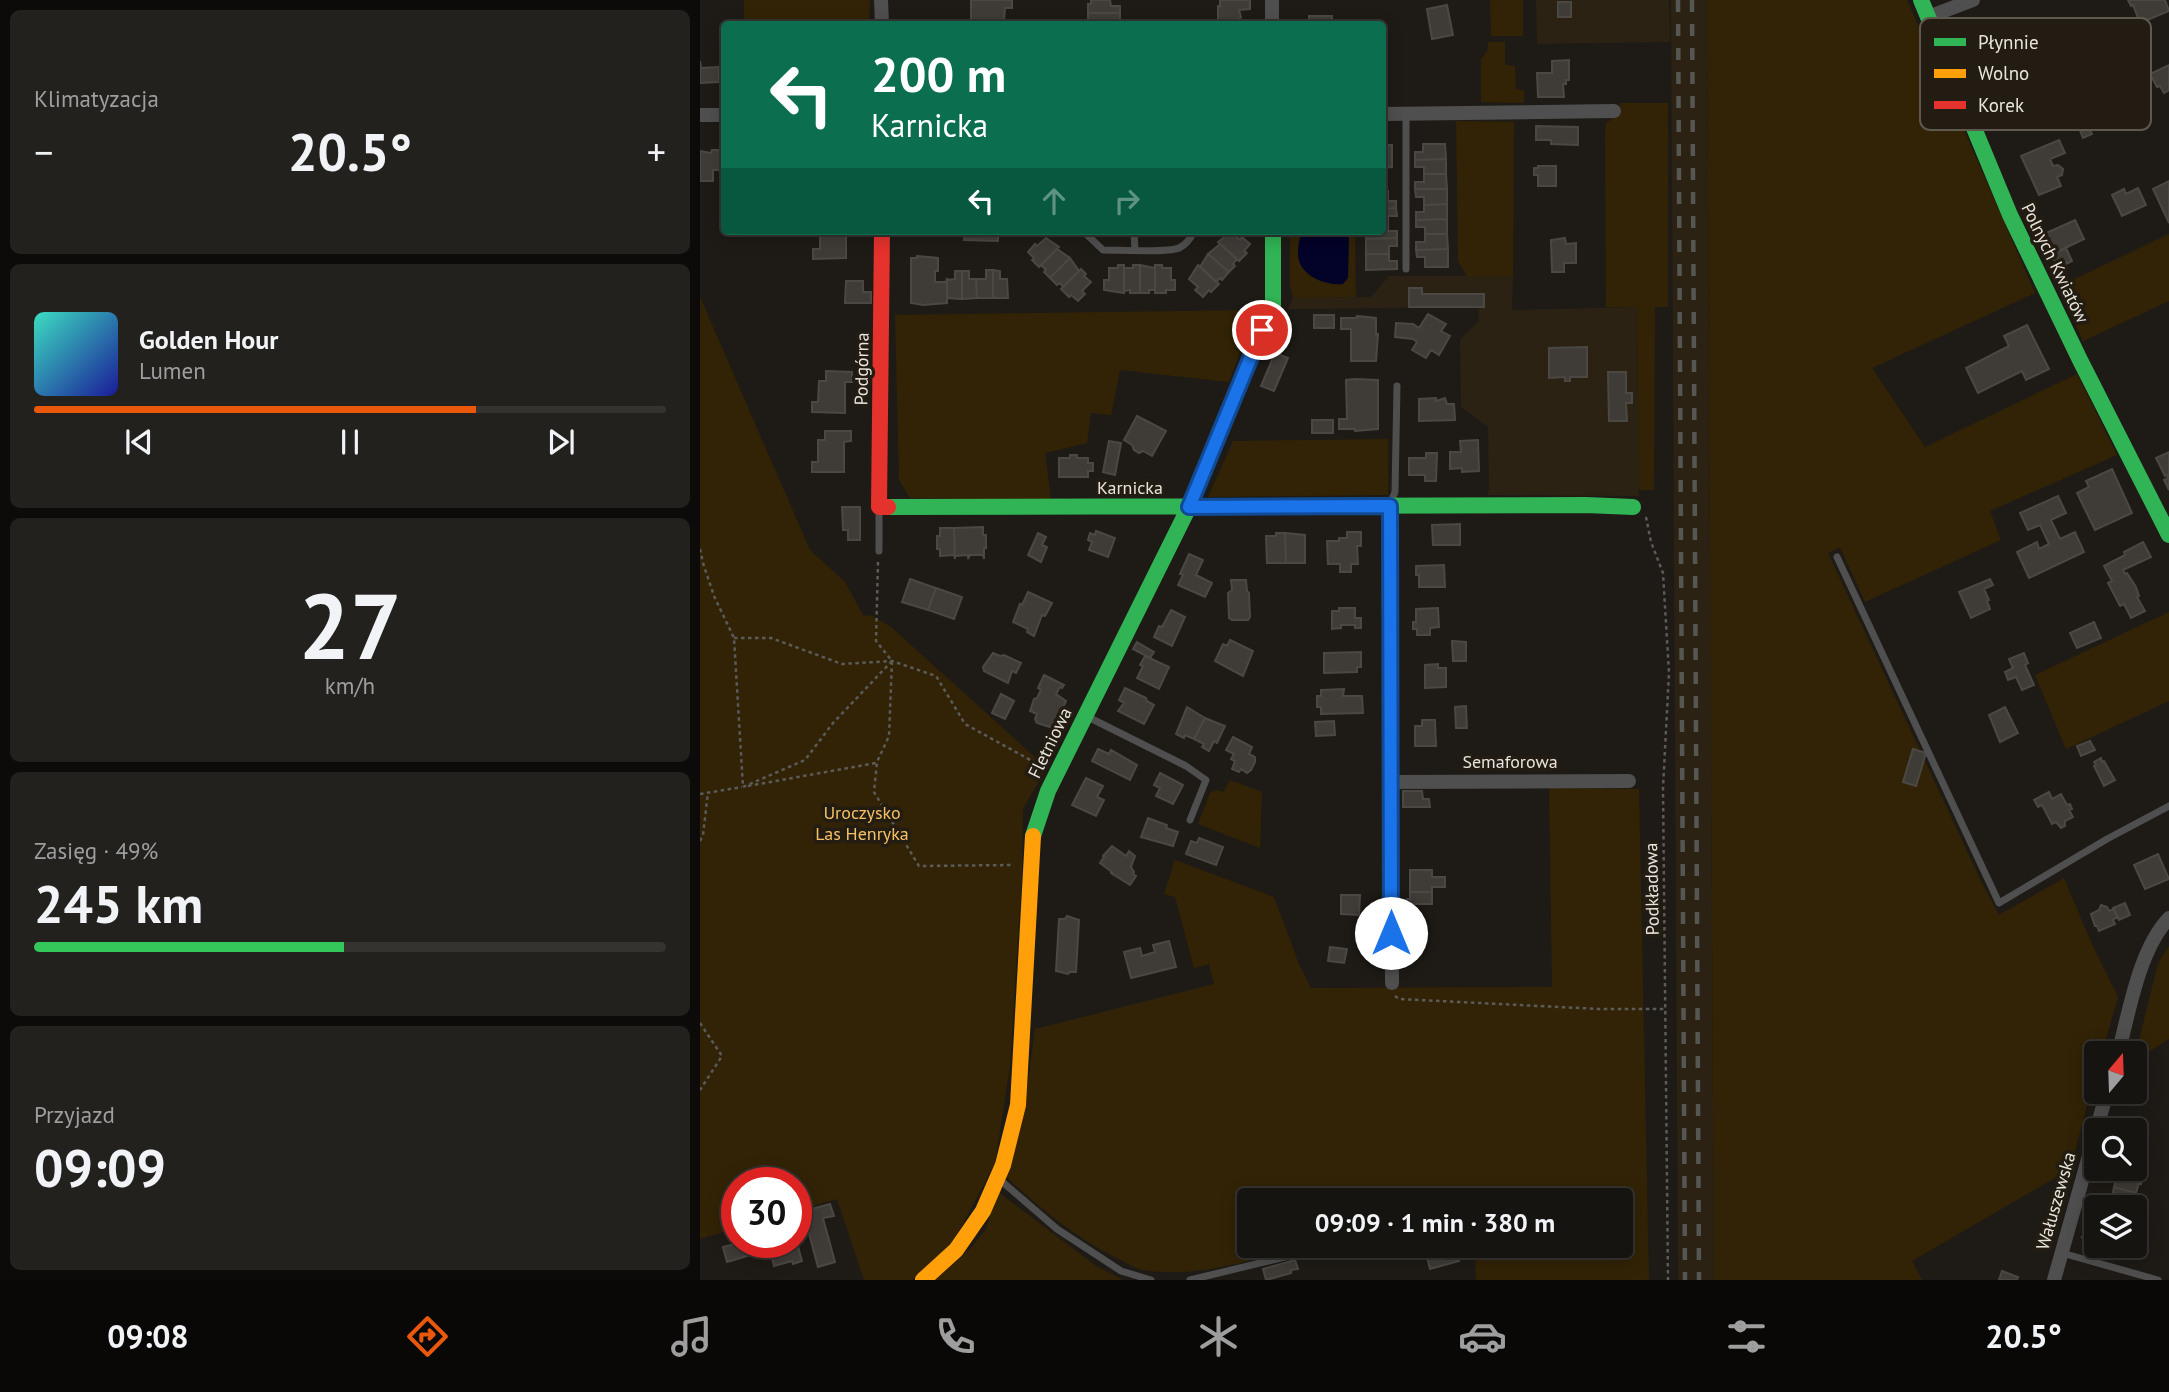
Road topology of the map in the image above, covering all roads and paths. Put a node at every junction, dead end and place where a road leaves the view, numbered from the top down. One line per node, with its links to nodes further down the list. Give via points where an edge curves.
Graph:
1 (881, 0): 6 (street)
2 (1272, 0): 7 (street)
3 (1921, 0): 5 (street, Polnych Kwiatów)
4 (1973, 0): 5 (street)
5 (1928, 17)
6 (882, 21)
7 (1272, 21)
8 (1614, 111): 11 (street)
9 (700, 114): 12 (street)
10 (1386, 114): 11 (street)
11 (1406, 114): 20 (lane)
12 (721, 115)
13 (1975, 130): 26 (street, Polnych Kwiatów, via 2010,215)
14 (882, 235): 23 (street, Podgórna)
15 (1087, 235): 19 (lane, via 1104,250)
16 (1134, 235): 19 (lane)
17 (1192, 235): 19 (lane, via 1177,250)
18 (1273, 235): 24 (street, Fletniowa, via 1273,305)
19 (1135, 250)
20 (1406, 269)
21 (1396, 386): 22 (lane, via 1395,492)
22 (1390, 506): 24 (street, Karnicka); 25 (street, Karnicka); 36 (street)
23 (879, 507): 24 (street, Karnicka); 28 (lane)
24 (1189, 507): 32 (street, Fletniowa)
25 (1633, 507): 46 (path, Podkładowa, via 1645,515 1663,573 1669,673 1663,788)
26 (2169, 535)
27 (700, 549): 30 (path, via 714,596)
28 (879, 551): 31 (path, via 876,641)
29 (1837, 557): 40 (lane, via 1999,902)
30 (734, 638): 31 (path, via 771,638 842,664); 37 (path)
31 (892, 660): 33 (path, via 889,736); 34 (path, via 936,677 965,724); 37 (path, via 805,760)
32 (1084, 715): 34 (street, Fletniowa); 41 (lane, via 1206,780)
33 (877, 762): 37 (path); 43 (path, via 874,792 919,866)
34 (1056, 774): 43 (street, Fletniowa, via 1033,836)
35 (1629, 781): 36 (street, Semaforowa)
36 (1391, 782): 45 (street)
37 (743, 787): 38 (path)
38 (708, 792): 39 (path); 42 (path)
39 (700, 794)
40 (2169, 806)
41 (1190, 820)
42 (700, 841)
43 (1031, 865): 51 (street, Fletniowa, via 1018,1105)
44 (2169, 918): 48 (street, via 2143,963)
45 (1392, 983): 46 (path, via 1399,999)
46 (1666, 1009): 57 (path, Podkładowa)
47 (700, 1023): 49 (path, via 722,1056)
48 (2122, 1041)
49 (700, 1090)
50 (2104, 1104): 52 (street, Wałuszewska)
51 (997, 1177): 54 (street, Fletniowa, via 973,1227); 55 (lane, via 1056,1229 1121,1271)
52 (2062, 1253): 58 (street, Wałuszewska); 59 (lane)
53 (1281, 1258): 56 (lane)
54 (923, 1280)
55 (1151, 1280)
56 (1190, 1280)
57 (1668, 1280)
58 (2054, 1280)
59 (2158, 1280)

